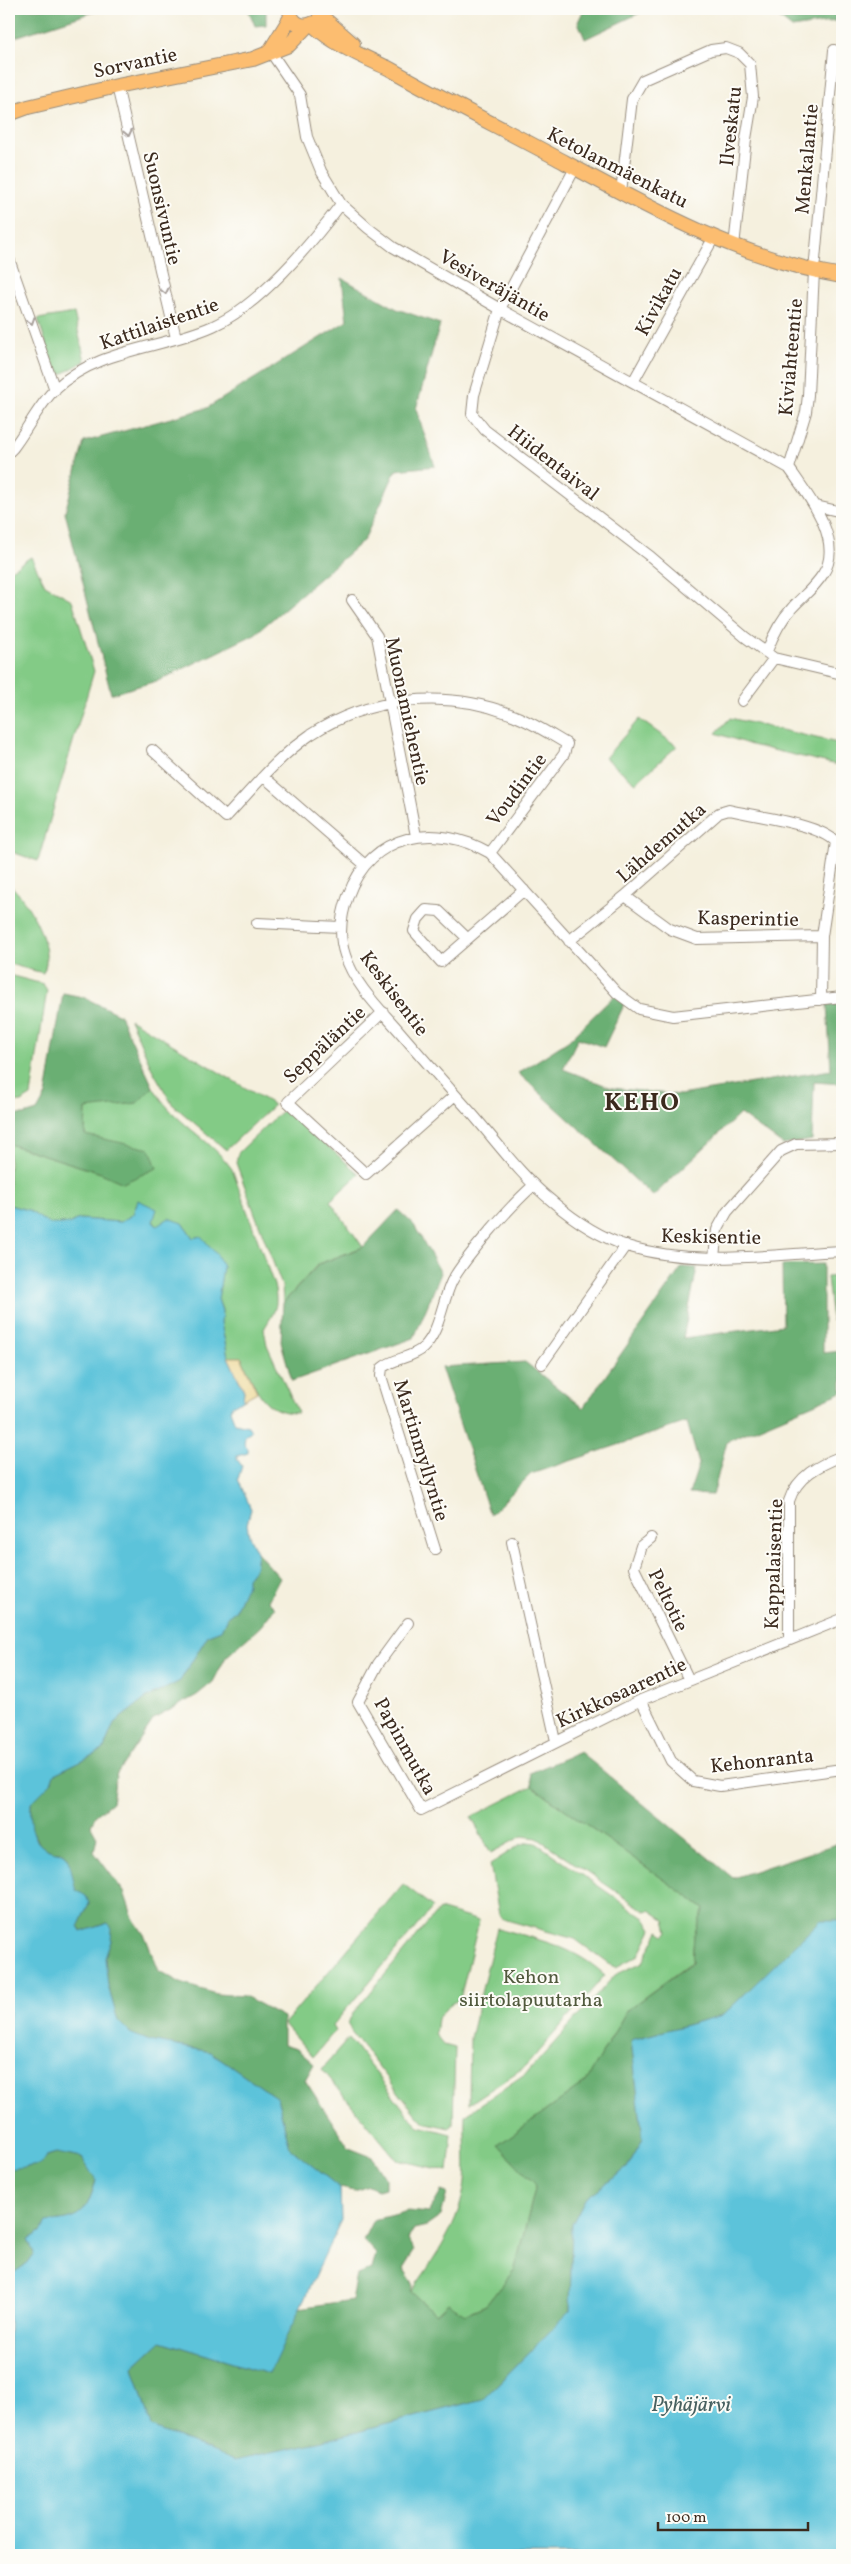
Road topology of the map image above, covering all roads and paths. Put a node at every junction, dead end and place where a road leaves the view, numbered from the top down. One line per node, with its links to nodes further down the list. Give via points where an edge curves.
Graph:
1 (290, 13): 2 (main road, Ketolanmäenkatu, via 297,24); 3 (main road)
2 (315, 18): 3 (main road, Sorvantie, via 289,45); 7 (main road, Ketolanmäenkatu, via 385,66)
3 (270, 50): 5 (main road, Sorvantie, via 253,59); 9 (street, Vesiveräjäntie, via 297,88 307,137 321,171)
4 (834, 50): 13 (street, Menkalantie)
5 (117, 86): 6 (main road, Sorvantie); 16 (street, Suonsivuntie, one-way to 16)
6 (9, 114)
7 (575, 168): 8 (main road, Ketolanmäenkatu); 15 (street, Hiidentaival)
8 (621, 192): 10 (main road, Ketolanmäenkatu); 11 (street, Ilveskatu, via 632,99 643,80 711,50 726,48 739,53 750,64 753,97)
9 (341, 204): 15 (street, Vesiveräjäntie, via 394,247); 16 (street, Kattilaistentie, via 268,288 250,304 213,327)
10 (714, 237): 11 (main road, Ketolanmäenkatu); 17 (street, Kivikatu)
11 (734, 246): 13 (main road, Ketolanmäenkatu)
12 (9, 259): 18 (street, one-way to 18)
13 (814, 271): 14 (main road, Ketolanmäenkatu); 20 (street, Kiviahteentie, via 806,412)
14 (842, 276)
15 (500, 309): 17 (street, Vesiveräjäntie); 24 (street, Hiidentaival, via 474,395 472,414 485,430 651,557)
16 (176, 338): 18 (street, Kattilaistentie, via 111,356)
17 (633, 382): 20 (street, Vesiveräjäntie)
18 (55, 390): 19 (street, Kattilaistentie)
19 (9, 452)
20 (789, 468): 21 (street)
21 (816, 506): 22 (street); 24 (street, via 831,552 829,563 782,621)
22 (842, 512)
23 (352, 600): 27 (street, Muonamiehentie, via 377,636)
24 (770, 655): 25 (street, Hiidentaival); 26 (street)
25 (842, 674)
26 (742, 701)
27 (392, 702): 29 (street, via 326,726 285,754); 30 (street, Muonamiehentie); 31 (street, Voudintie, via 443,700 476,703 534,724 567,744 564,754)
28 (152, 750): 29 (street, via 226,817)
29 (264, 777): 32 (street)
30 (416, 836): 31 (street, Keskisentie, via 447,836); 32 (street, Keskisentie, via 388,847)
31 (490, 853): 33 (street, Keskisentie)
32 (364, 864): 36 (street, Keskisentie, via 351,887)
33 (524, 890): 38 (street); 39 (street, Keskisentie)
34 (625, 896): 37 (street, Kasperintie, via 670,929 697,939); 37 (street, Lähdemutka, via 703,825 729,810 816,829 830,835 836,842); 39 (street, Lähdemutka)
35 (257, 923): 36 (street)
36 (340, 927): 42 (street, Keskisentie, via 344,953 352,972)
37 (822, 936): 41 (street, Lähdemutka)
38 (468, 938): 38 (street, via 441,962 414,932 418,918 426,910 440,911)
39 (569, 941): 41 (street, Keskisentie, via 626,1002 660,1015 699,1014)
40 (842, 997): 41 (street, Keskisentie)
41 (821, 1000)
42 (383, 1012): 43 (street, Keskisentie); 43 (street, Seppäläntie, via 288,1102 366,1174)
43 (455, 1095): 45 (street, Keskisentie)
44 (842, 1143): 48 (street, via 796,1144 781,1151 727,1212 717,1230)
45 (534, 1185): 46 (street, Keskisentie, via 570,1216); 53 (street, Martinmyllyntie, via 454,1279 424,1347 388,1362 382,1368 380,1376)
46 (626, 1245): 48 (street, Keskisentie, via 652,1252); 49 (street)
47 (842, 1251): 48 (street, Keskisentie)
48 (714, 1257)
49 (542, 1364)
50 (842, 1456): 56 (street, Kappalaisentie, via 812,1471 797,1484 789,1501)
51 (651, 1538): 57 (street, Peltotie, via 642,1546 634,1568)
52 (512, 1542): 59 (street)
53 (435, 1549)
54 (842, 1619): 56 (street, Kirkkosaarentie)
55 (408, 1624): 61 (street, Papinmutka, via 378,1664 358,1702)
56 (789, 1640): 57 (street, Kirkkosaarentie)
57 (688, 1680): 58 (street, Kirkkosaarentie)
58 (641, 1700): 59 (street, Kirkkosaarentie); 60 (street, Kehonranta, via 671,1761 693,1781 720,1786)
59 (556, 1742): 61 (street, Kirkkosaarentie)
60 (842, 1769)
61 (421, 1810)

